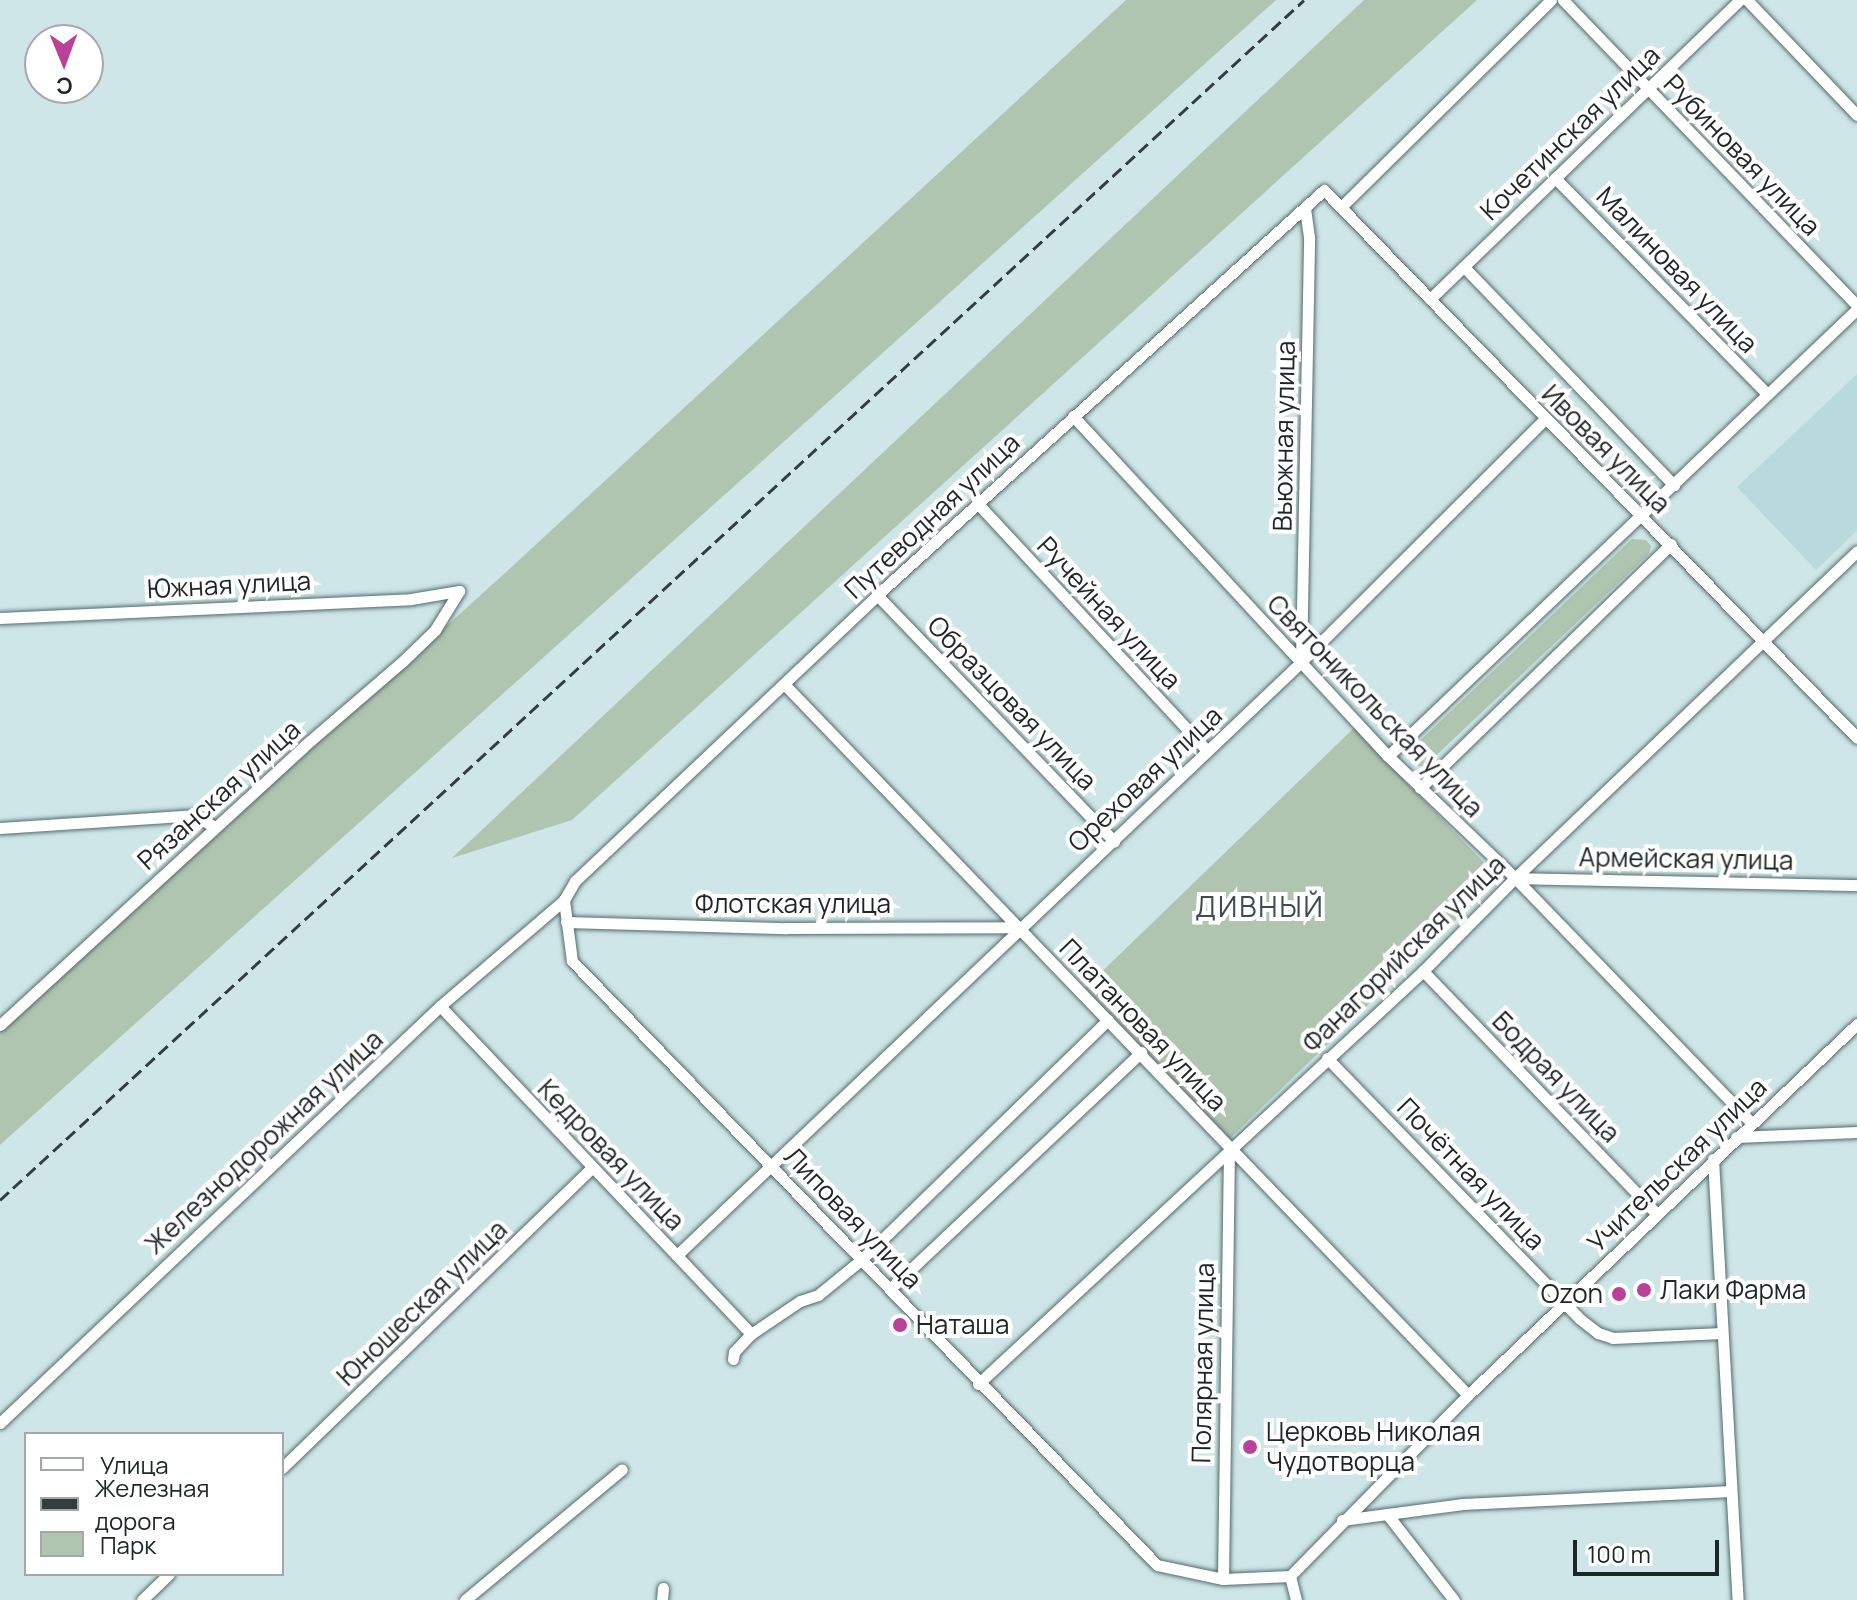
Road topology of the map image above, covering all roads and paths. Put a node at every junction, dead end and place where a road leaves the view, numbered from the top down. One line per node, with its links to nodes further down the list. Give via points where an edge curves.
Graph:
1 (1551, 0): 9 (street)
2 (1563, 0): 5 (street, Рубиновая улица)
3 (1740, 0): 5 (street, Кочетинская улица)
4 (1747, 0): 6 (street)
5 (1648, 88): 7 (street, Кочетинская улица); 13 (street, Рубиновая улица)
6 (1857, 115)
7 (1555, 178): 11 (street, Кочетинская улица); 14 (street, Малиновая улица)
8 (1324, 190): 9 (street, Ивовая улица); 10 (street, Путеводная улица)
9 (1341, 207): 12 (street, Ивовая улица)
10 (1305, 210): 15 (street, Путеводная улица); 26 (street, Вьюжная улица, via 1309,252)
11 (1464, 267): 12 (street, Кочетинская улица); 17 (street, Ивовая улица)
12 (1430, 299): 16 (street, Ивовая улица)
13 (1857, 307): 14 (street)
14 (1767, 394): 17 (street)
15 (1073, 416): 18 (street, Путеводная улица); 26 (street, Святоникольская улица)
16 (1544, 420): 19 (street, Ивовая улица); 26 (street, Ореховая улица)
17 (1674, 485): 19 (street)
18 (979, 505): 23 (street, Путеводная улица); 29 (street, Ручейная улица)
19 (1642, 516): 20 (street, Ивовая улица); 30 (street)
20 (1671, 544): 25 (street, Ивовая улица); 31 (street)
21 (1857, 551): 25 (street, Фанагорийская улица)
22 (459, 591): 24 (street, Южная улица, via 411,599); 32 (street, Рязанская улица, via 435,630 403,661)
23 (877, 595): 27 (street, Путеводная улица); 34 (street, Образцовая улица)
24 (0, 618)
25 (1763, 640): 28 (street, Ивовая улица); 35 (street, Фанагорийская улица)
26 (1301, 662): 29 (street, Ореховая улица); 30 (street, Святоникольская улица)
27 (785, 685): 37 (street, Путеводная улица, via 575,881); 39 (street, Платановая улица)
28 (1857, 738)
29 (1207, 750): 34 (street, Ореховая улица)
30 (1388, 756): 31 (street, Святоникольская улица)
31 (1420, 788): 35 (street, Святоникольская улица)
32 (215, 827): 33 (street, via 194,815); 44 (street, Рязанская улица)
33 (0, 828)
34 (1114, 841): 39 (street, Ореховая улица)
35 (1515, 878): 36 (street, Армейская улица); 40 (street, Фанагорийская улица); 47 (street, Святоникольская улица)
36 (1857, 885)
37 (564, 900): 38 (street); 41 (street, Железнодорожная улица)
38 (566, 922): 39 (street, Флотская улица); 52 (street, Липовая улица, via 572,961)
39 (1019, 927): 42 (street, Платановая улица); 52 (street, Ореховая улица)
40 (1423, 971): 46 (street, Фанагорийская улица); 54 (street, Бодрая улица)
41 (440, 1006): 53 (street, Кедровая улица); 64 (street, Железнодорожная улица)
42 (1108, 1020): 45 (street, Платановая улица); 56 (street)
43 (1857, 1024): 47 (street, Учительская улица)
44 (0, 1025)
45 (1141, 1052): 50 (street, Платановая улица); 57 (street)
46 (1327, 1058): 50 (street, Фанагорийская улица); 58 (street, Почётная улица)
47 (1752, 1123): 49 (street, Учительская улица)
48 (1857, 1132): 49 (street)
49 (1736, 1137): 51 (street, Учительская улица)
50 (1229, 1147): 62 (street, Фанагорийская улица); 63 (street, Платановая улица); 72 (street, Полярная улица)
51 (1713, 1159): 54 (street, Учительская улица); 59 (street)
52 (772, 1166): 55 (street, Ореховая улица); 56 (street, Липовая улица)
53 (592, 1168): 55 (street, Кедровая улица); 65 (street, Юношеская улица)
54 (1657, 1214): 58 (street, Учительская улица)
55 (677, 1255): 60 (street, Кедровая улица)
56 (862, 1259): 57 (street, Липовая улица); 60 (street, via 818,1295)
57 (891, 1288): 62 (street, Липовая улица)
58 (1564, 1303): 59 (street, Почётная улица, via 1589,1326 1613,1338); 63 (street, Учительская улица)
59 (1722, 1333): 67 (street)
60 (751, 1334): 61 (street)
61 (733, 1359)
62 (978, 1384): 72 (street, Липовая улица, via 1157,1565)
63 (1468, 1395): 69 (street, Учительская улица)
64 (0, 1423)
65 (284, 1466)
66 (622, 1469): 74 (street)
67 (1731, 1491): 68 (street, via 1463,1504); 77 (street)
68 (1387, 1514): 69 (street); 76 (street)
69 (1342, 1520): 71 (street, Учительская улица)
70 (167, 1576): 73 (street)
71 (1290, 1576): 72 (street, Липовая улица); 75 (street)
72 (1223, 1579)
73 (142, 1600)
74 (465, 1600)
75 (1296, 1600)
76 (1454, 1600)
77 (1738, 1600)

